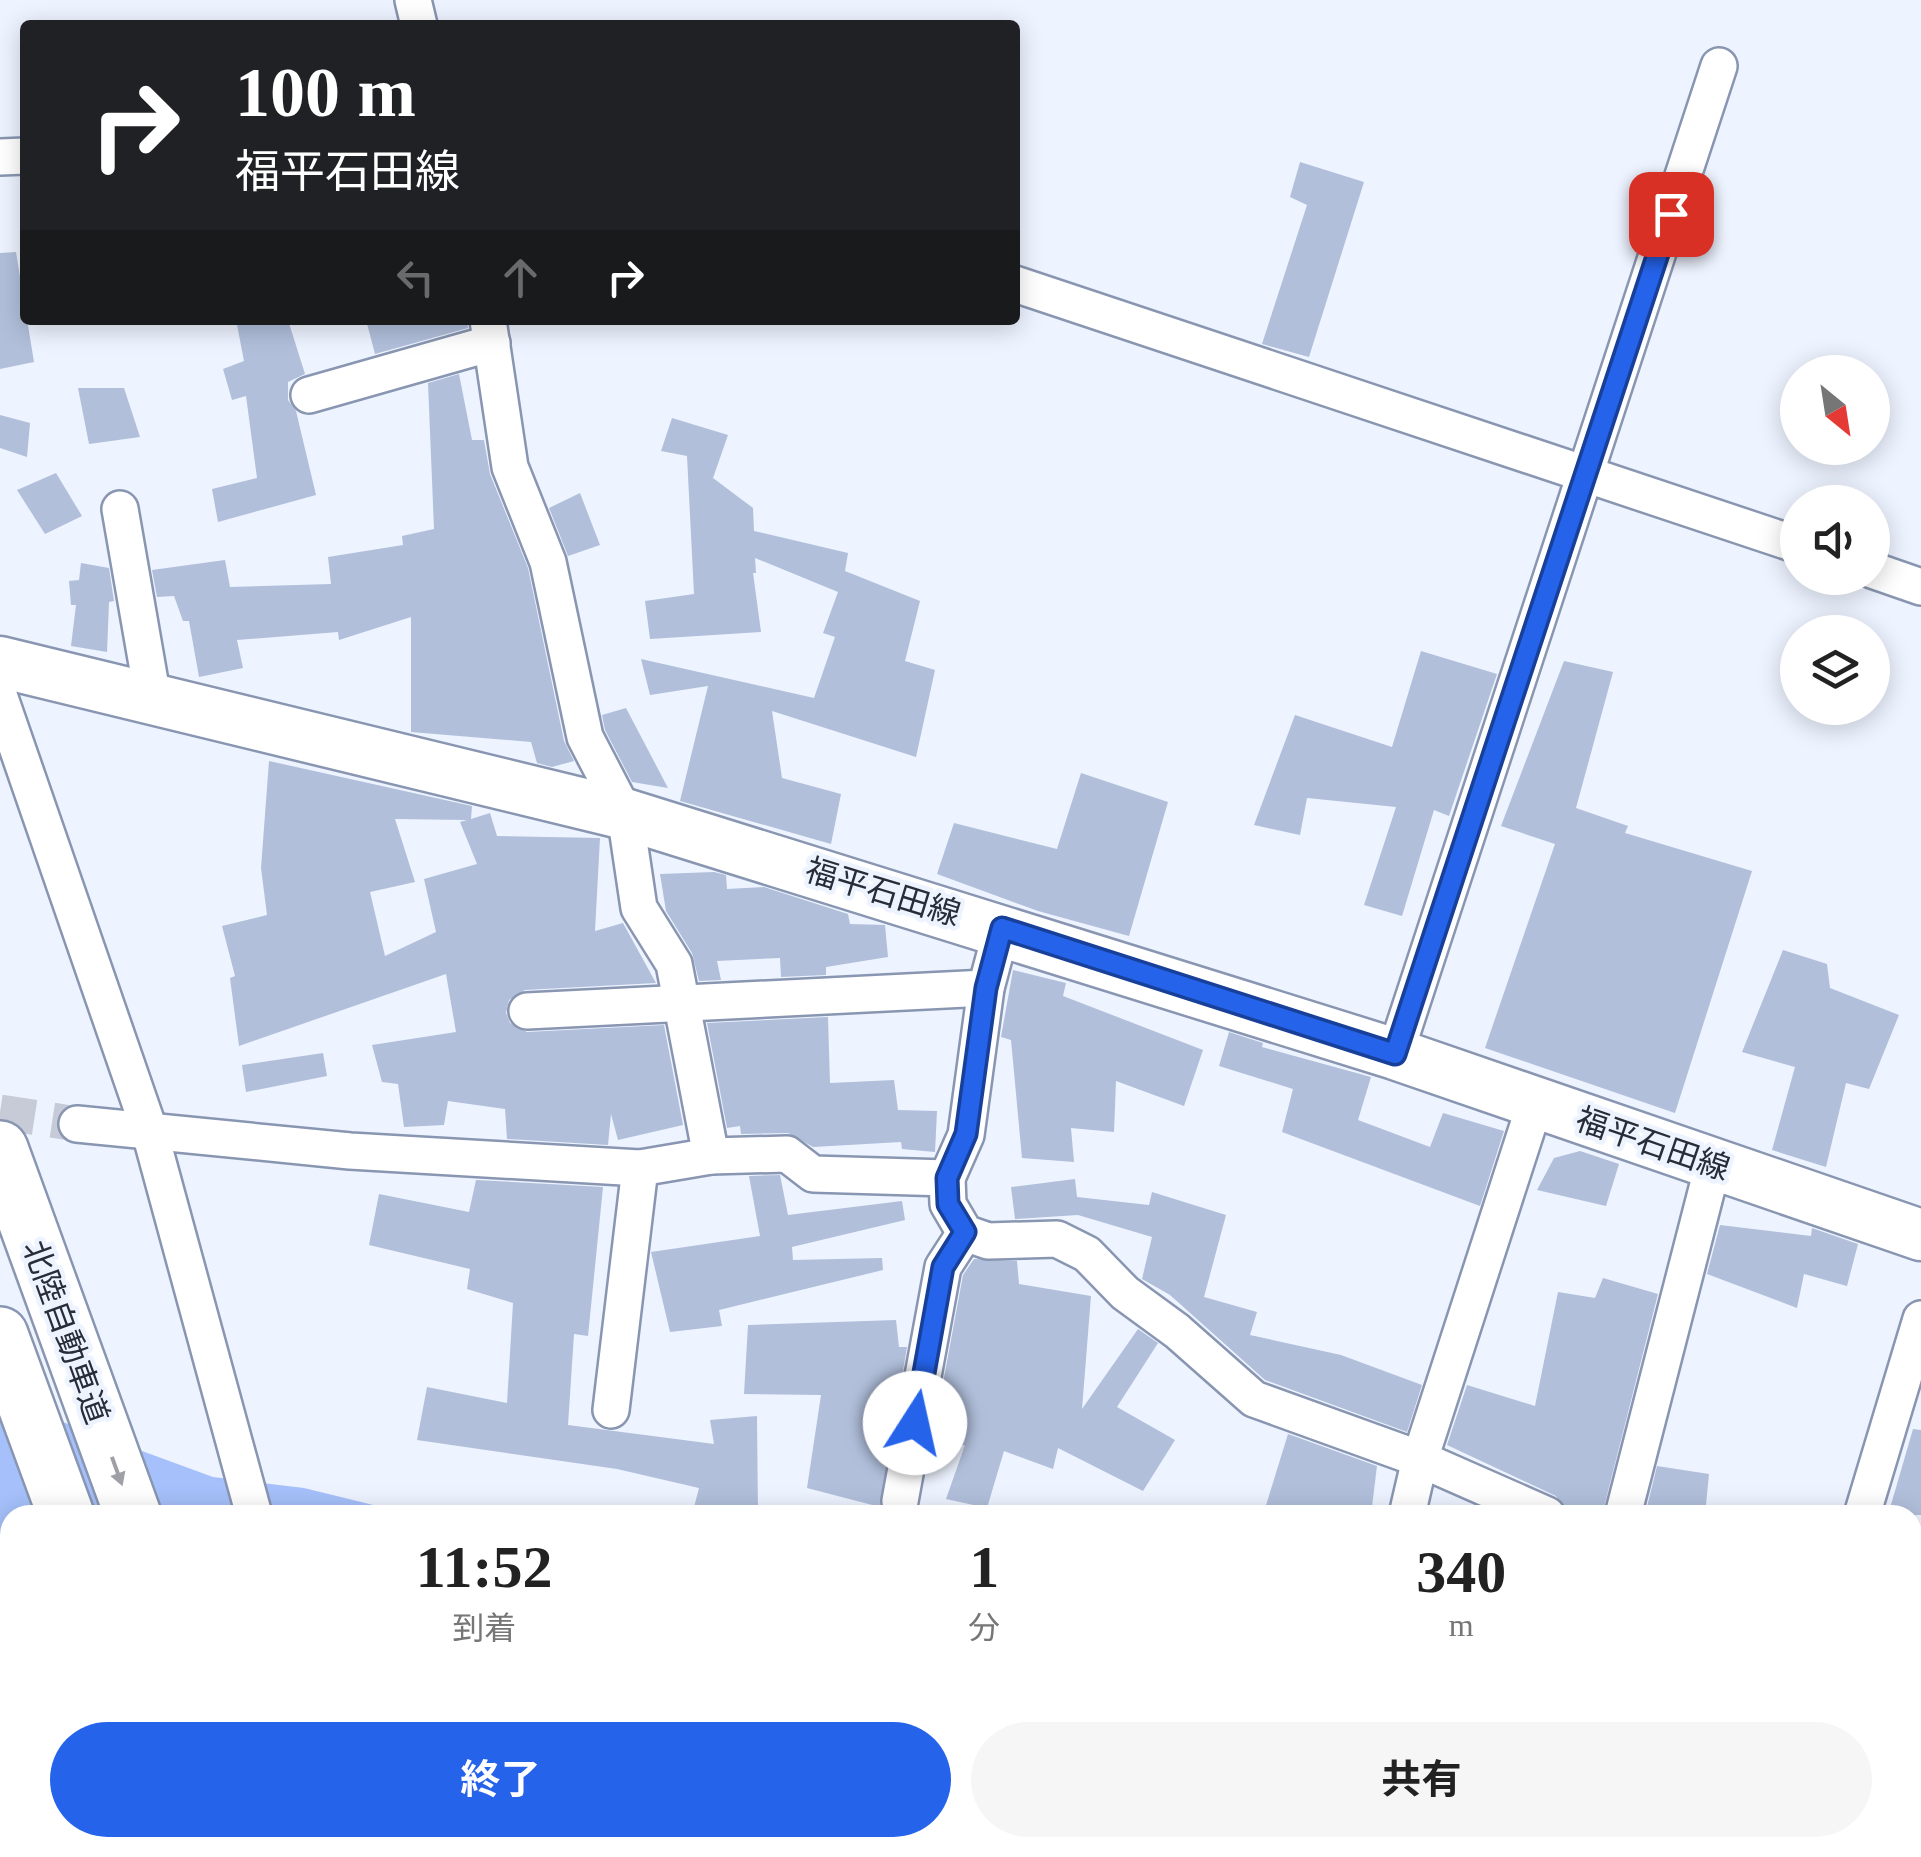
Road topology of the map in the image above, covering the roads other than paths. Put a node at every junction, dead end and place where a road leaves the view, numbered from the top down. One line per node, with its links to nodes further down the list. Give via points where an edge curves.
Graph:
1 (1719, 66): 5 (street)
2 (1020, 286): 5 (street)
3 (490, 332): 4 (street); 13 (street, via 510,467 548,562 586,737)
4 (309, 395)
5 (1586, 474): 7 (street); 18 (street)
6 (120, 509): 12 (street)
7 (1780, 539)
8 (1890, 576): 9 (street)
9 (1921, 586)
10 (0, 662): 12 (main road, 福平石田線)
11 (0, 698): 21 (street)
12 (153, 699): 13 (main road, 福平石田線)
13 (625, 814): 14 (main road, 福平石田線); 16 (street, via 639,908 674,964)
14 (1002, 928): 15 (street); 18 (main road, 福平石田線)
15 (986, 988): 16 (street); 26 (street, via 966,1134)
16 (682, 1001): 17 (street); 23 (street)
17 (527, 1011)
18 (1395, 1054): 19 (main road, 福平石田線)
19 (1535, 1104): 24 (main road, 福平石田線); 32 (street)
20 (77, 1124): 21 (street)
21 (149, 1129): 25 (street, via 350,1151); 36 (street)
22 (0, 1149): 35 (highway, 北陸自動車道, one-way to 35)
23 (712, 1156): 25 (street); 26 (street, via 787,1154 814,1174)
24 (1713, 1164): 28 (main road, 福平石田線); 39 (street)
25 (640, 1168): 31 (street)
26 (947, 1178): 27 (street, via 948,1204)
27 (965, 1232): 32 (street, via 988,1241 1056,1238 1088,1254 1124,1293 1254,1399); 33 (street, via 943,1267)
28 (1921, 1235)
29 (1921, 1319): 40 (street)
30 (0, 1335): 34 (highway, 北陸自動車道)
31 (612, 1410)
32 (1420, 1459): 37 (street); 38 (street)
33 (900, 1501)
34 (62, 1505)
35 (129, 1505)
36 (251, 1505)
37 (1409, 1505)
38 (1524, 1505)
39 (1626, 1505)
40 (1865, 1505)

